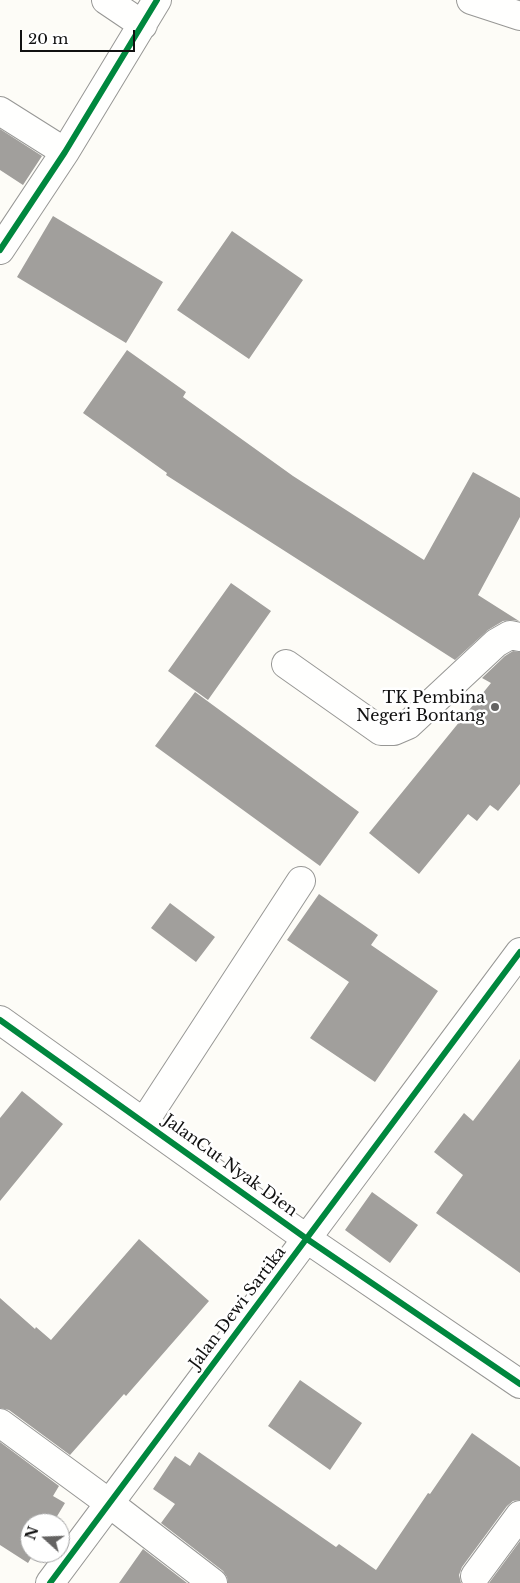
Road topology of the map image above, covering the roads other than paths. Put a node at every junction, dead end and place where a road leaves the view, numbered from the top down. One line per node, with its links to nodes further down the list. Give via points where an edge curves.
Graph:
1 (106, 0): 5 (street)
2 (157, 0): 5 (street)
3 (471, 0): 4 (street)
4 (520, 16)
5 (142, 24): 7 (street)
6 (0, 111): 7 (street)
7 (65, 152): 8 (street)
8 (0, 250)
9 (520, 637): 10 (street, via 510,635 496,644 408,725 394,731 381,731)
10 (286, 664)
11 (301, 881): 14 (street)
12 (520, 952): 15 (street, Jalan Dewi Sartika)
13 (0, 1020): 14 (street, JalanCut Nyak Dien)
14 (144, 1122): 15 (street, JalanCut Nyak Dien)
15 (307, 1238): 16 (street, JalanCut Nyak Dien); 18 (street, Jalan Dewi Sartika)
16 (520, 1384)
17 (0, 1423): 18 (street)
18 (109, 1503): 21 (street, Jalan Dewi Sartika); 22 (street)
19 (520, 1515): 20 (street)
20 (475, 1576)
21 (50, 1583)
22 (213, 1583)

